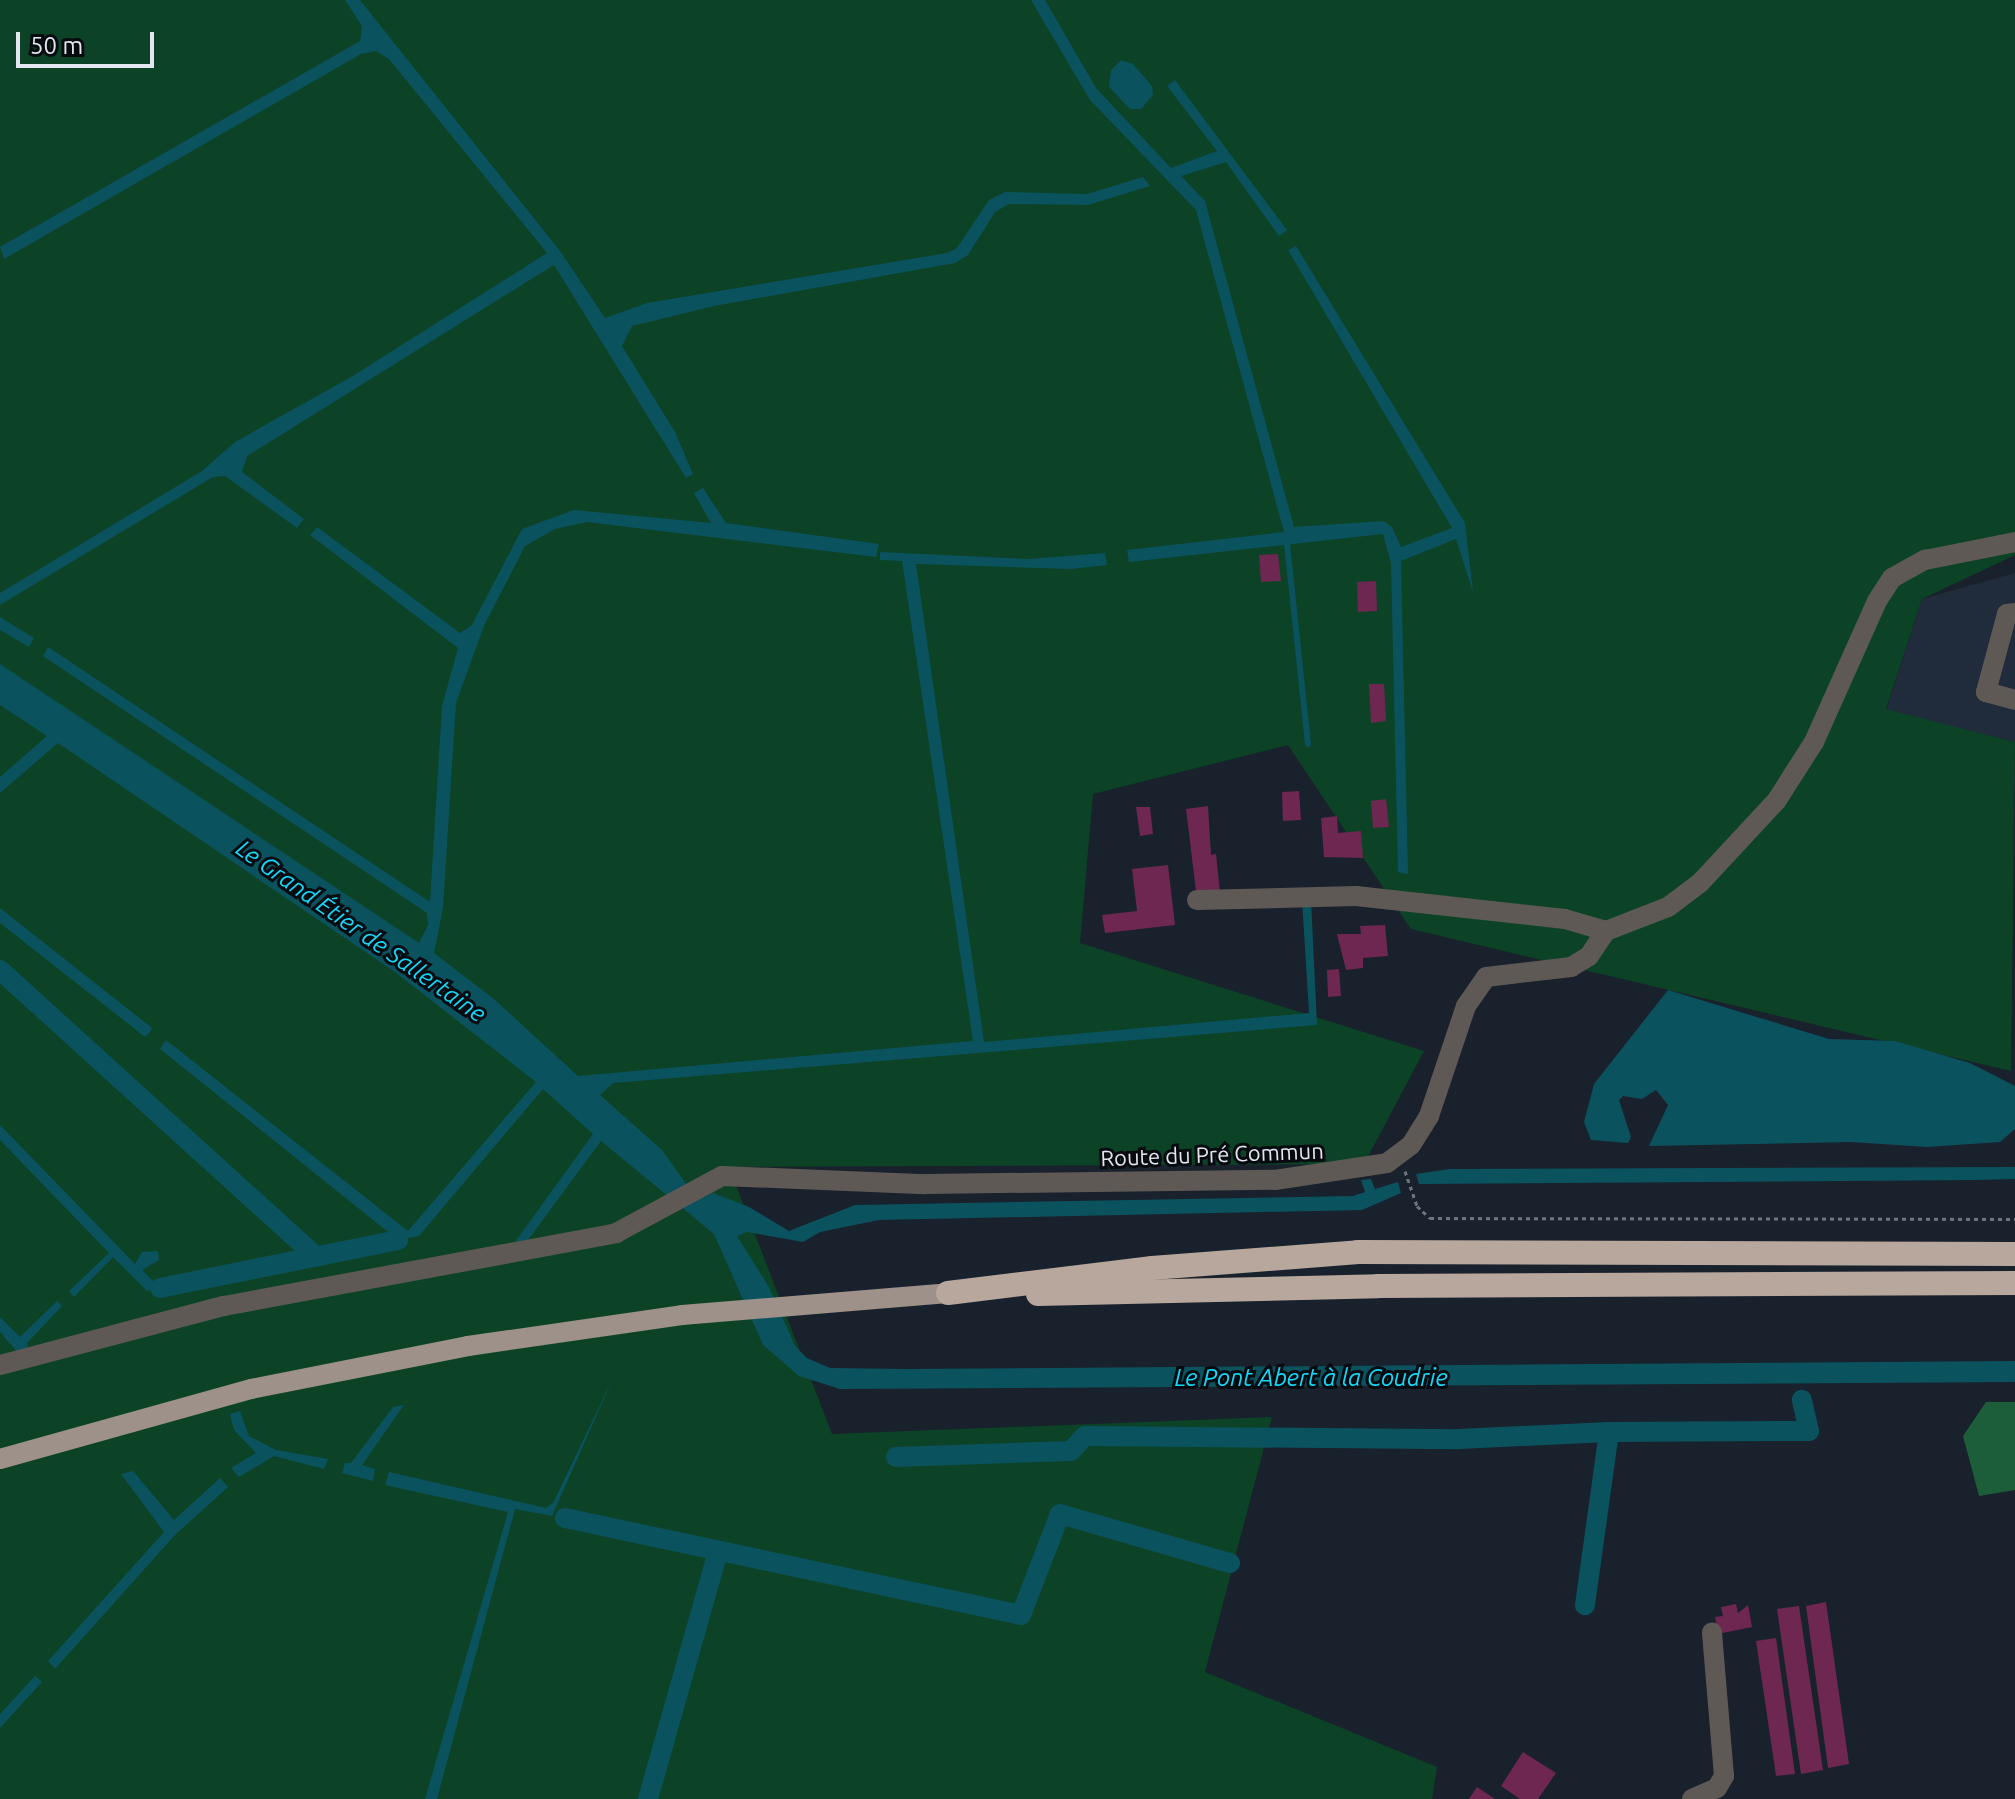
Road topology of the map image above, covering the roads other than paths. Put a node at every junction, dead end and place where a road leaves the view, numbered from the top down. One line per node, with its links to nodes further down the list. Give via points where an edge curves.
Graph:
1 (2015, 542): 5 (street, via 1925,560 1892,578 1814,742 1777,800 1700,883 1668,907)
2 (2015, 613): 3 (street, via 2007,614 1986,692)
3 (2015, 700)
4 (1197, 900): 5 (street, via 1356,896 1565,919)
5 (1606, 931): 9 (street, Route du Pré Commun, via 1589,956 1571,967 1506,971 1486,977 1475,988 1429,1116 1399,1156 1375,1168 1275,1180 925,1184 742,1176 707,1181 616,1233 224,1306)
6 (2015, 1254): 8 (highway, via 1358,1252 1089,1274)
7 (2015, 1283): 8 (highway)
8 (948, 1293): 10 (main road, via 682,1315 334,1371 143,1417)
9 (0, 1365)
10 (0, 1459)
11 (1712, 1632): 12 (street, via 1724,1776 1717,1788)
12 (1692, 1799)

